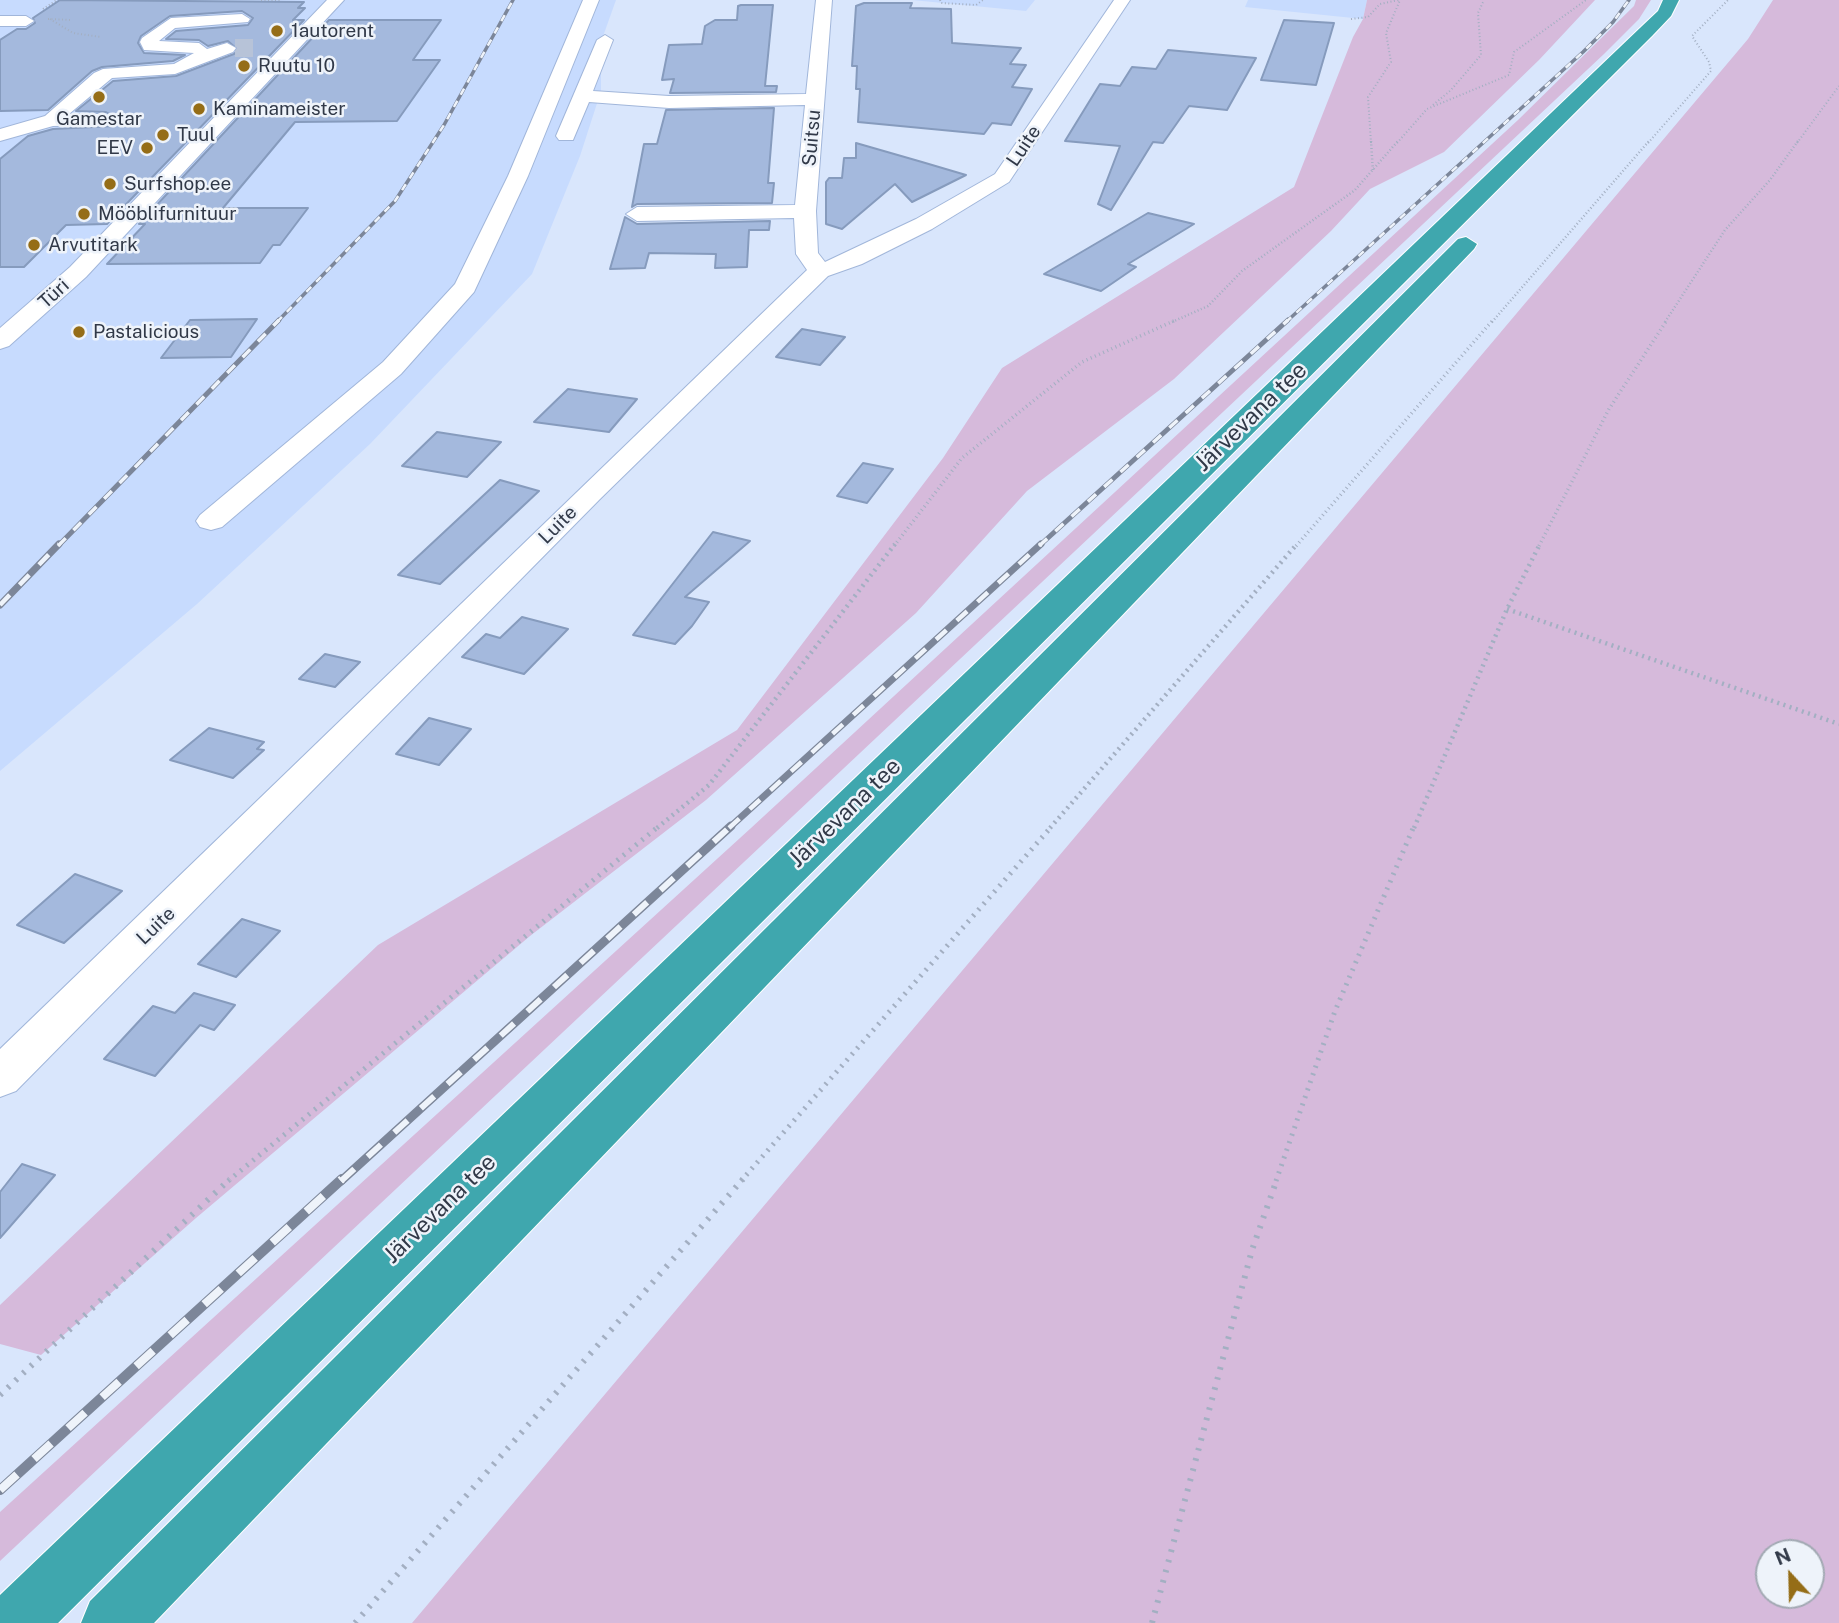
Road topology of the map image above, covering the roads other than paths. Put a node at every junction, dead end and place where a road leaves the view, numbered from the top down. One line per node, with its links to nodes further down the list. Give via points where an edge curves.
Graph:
1 (336, 0): 19 (street, Türi, via 280,48 206,139)
2 (591, 0): 22 (street, via 513,188 466,287 392,368)
3 (824, 0): 11 (street, Suitsu)
4 (1122, 0): 18 (street, Luite, via 1002,178 854,259)
5 (1677, 10): 24 (highway, Järvevana tee, via 1665,13); 25 (highway, Järvevana tee, via 1669,37)
6 (242, 19): 12 (street, via 171,23 148,42 150,46 231,48 175,69 109,73)
7 (0, 21): 8 (street)
8 (26, 21)
9 (605, 40): 10 (street)
10 (582, 96): 11 (street, via 669,102); 15 (street)
11 (816, 99): 16 (street, Suitsu)
12 (52, 120): 13 (street); 14 (street)
13 (105, 120)
14 (0, 127)
15 (566, 136)
16 (805, 211): 17 (street); 18 (street, Suitsu, via 807,254)
17 (637, 214)
18 (820, 271): 23 (street, Luite)
19 (51, 297): 20 (street); 21 (street, Türi)
20 (13, 300)
21 (0, 341)
22 (211, 521)
23 (0, 1078)
24 (15, 1623)
25 (112, 1623)

